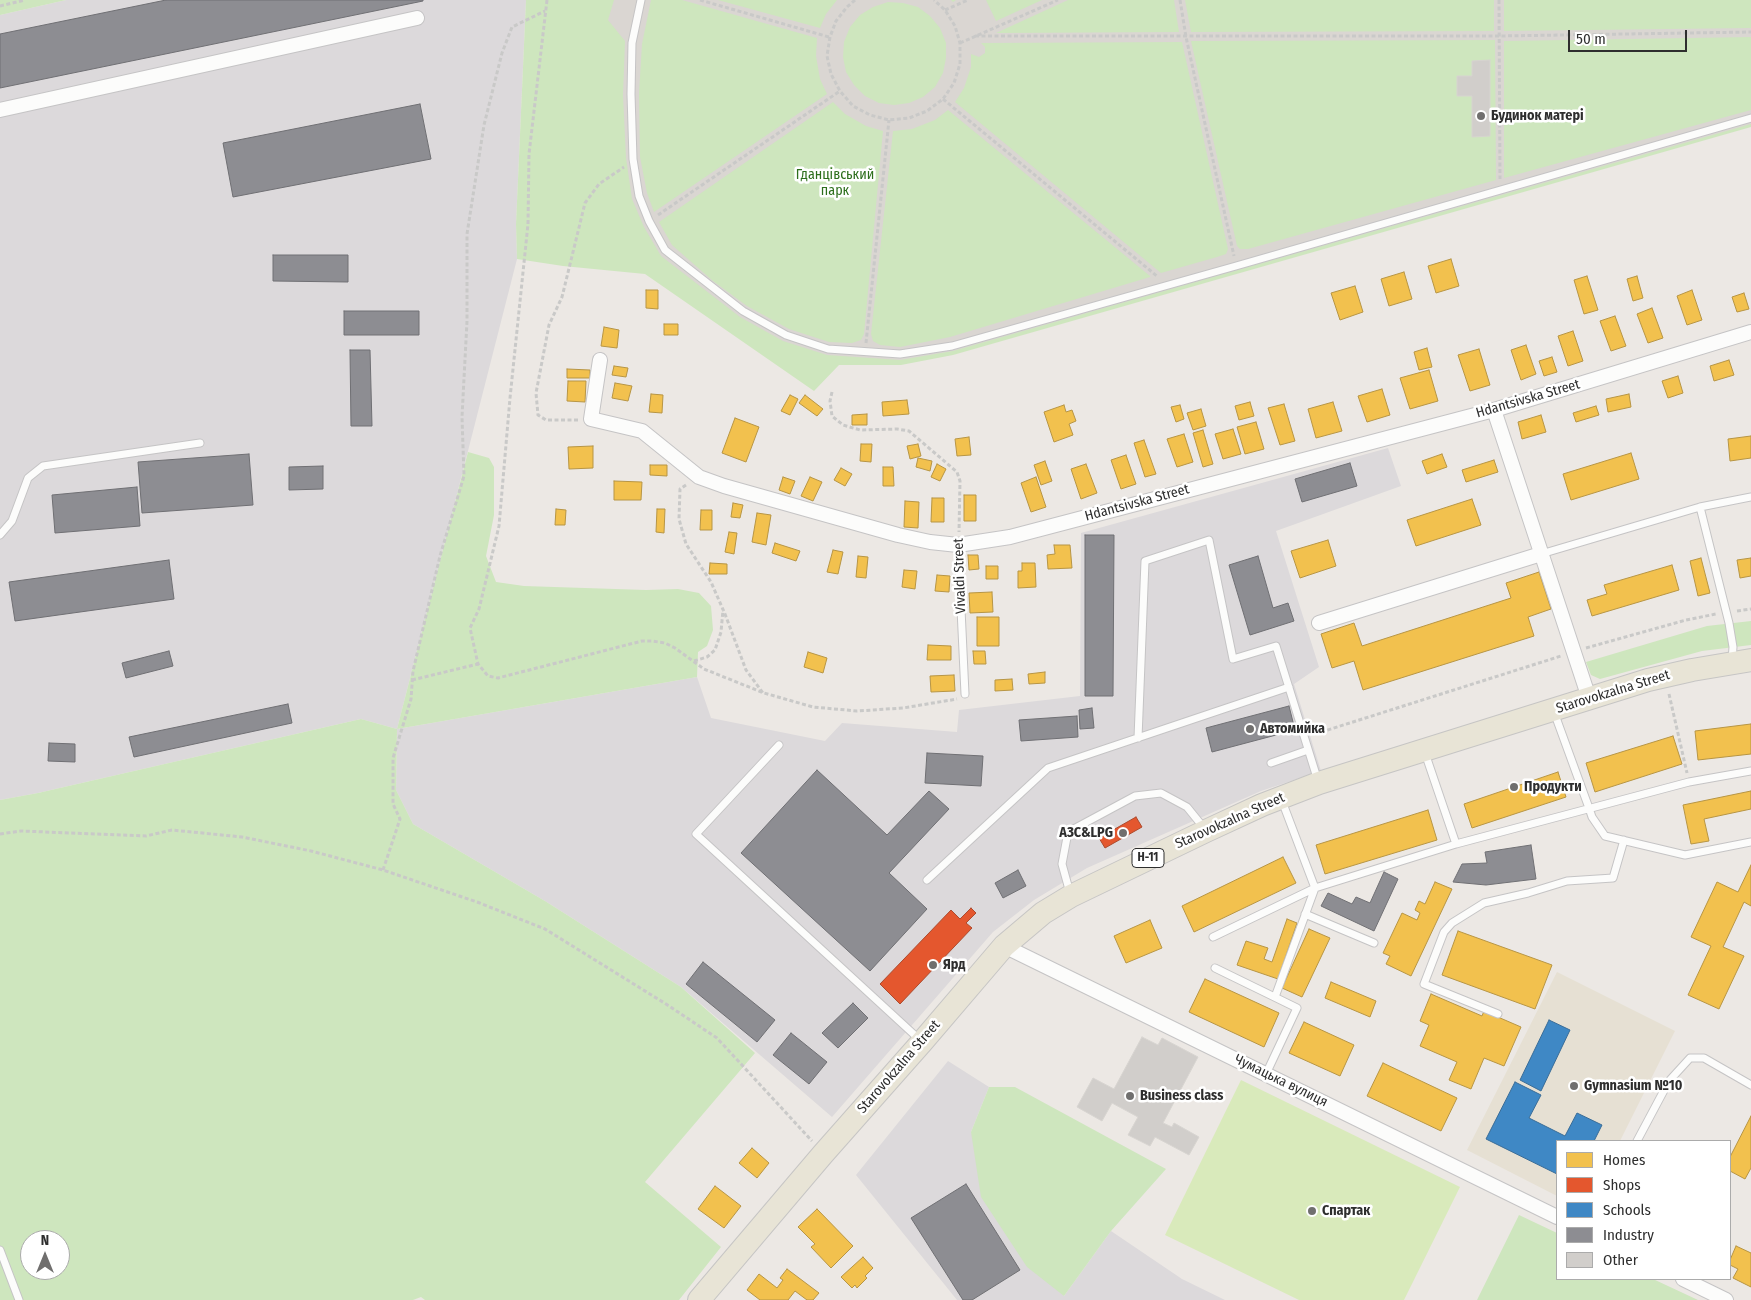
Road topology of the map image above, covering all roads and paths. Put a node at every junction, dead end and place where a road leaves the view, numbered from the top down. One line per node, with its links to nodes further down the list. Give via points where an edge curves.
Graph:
1 (25, 0): 11 (path)
2 (547, 0): 13 (path)
3 (641, 0): 26 (lane, via 632,43)
4 (700, 0): 18 (path)
5 (855, 0): 18 (path, via 836,21)
6 (934, 0): 12 (path)
7 (967, 0): 12 (path)
8 (1058, 0): 16 (path)
9 (1180, 0): 19 (path)
10 (1499, 0): 17 (path)
11 (0, 6)
12 (945, 10): 20 (path)
13 (545, 12): 53 (path, via 529,154 528,224 499,526 470,628); 55 (path, via 512,27 502,52 484,125 467,234 462,417 464,476 440,556)
14 (417, 18): 23 (street)
15 (1751, 32): 17 (path)
16 (975, 36): 19 (path); 20 (path)
17 (1499, 36): 19 (path); 27 (path)
18 (830, 37): 21 (path, via 828,56 831,74)
19 (1186, 37): 29 (path)
20 (960, 43): 22 (path, via 960,64 954,83)
21 (840, 92): 25 (path, via 853,106); 28 (path)
22 (943, 99): 25 (path, via 927,112); 32 (path)
23 (0, 110)
24 (1751, 118): 27 (lane)
25 (889, 120): 34 (path)
26 (633, 159): 28 (lane, via 639,196); 38 (path, via 599,184 585,203 562,298 549,325 536,393 538,415 546,420)
27 (1500, 190): 31 (lane)
28 (649, 222): 34 (lane, via 665,250 743,311 786,335 828,349)
29 (1233, 253): 30 (path); 31 (path)
30 (1230, 257)
31 (1236, 266): 32 (lane)
32 (1168, 286): 34 (lane, via 952,346 900,354)
33 (1751, 332): 37 (street, Hdantsivska Street)
34 (865, 352)
35 (600, 360): 38 (street)
36 (832, 392): 44 (path, Vivaldi Street, via 832,416 843,425 860,430 908,431 957,472 960,481)
37 (1494, 410): 44 (street, Hdantsivska Street, via 1010,537); 45 (street)
38 (591, 419): 40 (street, Hdantsivska Street, via 642,431)
39 (200, 443): 43 (lane, via 43,466 28,478 12,521)
40 (699, 477): 44 (street, Hdantsivska Street, via 898,535); 46 (path, via 680,489 679,519 686,544 711,582)
41 (1751, 498): 42 (lane)
42 (1700, 508): 45 (lane); 48 (lane)
43 (0, 535)
44 (958, 545): 58 (lane, Vivaldi Street)
45 (1541, 554): 49 (street); 50 (street)
46 (723, 609): 51 (path, via 715,650); 57 (path, via 746,670)
47 (1751, 609): 48 (path)
48 (1726, 612): 50 (path); 52 (lane, via 1733,647)
49 (1319, 623)
50 (1574, 652): 59 (street); 61 (path)
51 (693, 662): 53 (path, via 665,643 642,641 498,678 488,676); 57 (path)
52 (1742, 662): 54 (main road, Starovokzalna Street / Н-11)
53 (478, 664): 55 (path)
54 (1664, 676): 59 (main road, Starovokzalna Street / Н-11); 68 (path)
55 (412, 680): 77 (path, via 411,699 392,758 393,804 400,819)
56 (1289, 687): 61 (lane); 62 (lane); 62 (lane, via 1276,646 1233,659 1209,540 1146,561)
57 (764, 693): 58 (path, via 813,707 857,711 903,708 959,698)
58 (965, 694)
59 (1589, 698): 60 (main road, Starovokzalna Street / Н-11)
60 (1554, 710): 65 (main road, Starovokzalna Street / Н-11); 71 (lane)
61 (1304, 737): 64 (lane)
62 (1138, 738): 78 (lane, via 1048,768)
63 (779, 745): 88 (lane, via 696,834)
64 (1308, 750): 66 (lane); 69 (lane)
65 (1424, 750): 69 (main road, Starovokzalna Street / Н-11); 76 (lane)
66 (1271, 763)
67 (1751, 771): 68 (lane)
68 (1689, 782): 71 (lane)
69 (1319, 784): 70 (main road, Starovokzalna Street / Н-11)
70 (1281, 798): 72 (main road, Starovokzalna Street / Н-11); 79 (lane)
71 (1589, 808): 74 (lane, via 1605,836); 76 (lane)
72 (1206, 830): 80 (main road, Starovokzalna Street / Н-11); 80 (lane, via 1187,807 1161,793 1135,796 1068,832 1062,864)
73 (0, 834): 77 (path, via 21,831 146,836 172,830 242,837)
74 (1624, 840): 75 (lane, via 1685,855); 87 (lane, via 1613,878 1567,881 1484,903 1452,923 1444,932 1424,984)
75 (1751, 842)
76 (1456, 844): 79 (lane)
77 (383, 870): 92 (path, via 545,929 666,1004 717,1038)
78 (927, 880)
79 (1315, 888): 81 (lane); 82 (lane)
80 (1071, 896): 84 (main road, Starovokzalna Street / Н-11, via 1043,913)
81 (1305, 914): 83 (lane); 86 (lane)
82 (1213, 937)
83 (1374, 943)
84 (1004, 946): 88 (main road, Starovokzalna Street / Н-11); 89 (street, Чумацька вулиця)
85 (1215, 968): 86 (lane)
86 (1275, 997): 89 (lane, via 1297,1008)
87 (1498, 1014)
88 (922, 1042): 92 (main road, Starovokzalna Street / Н-11)
89 (1266, 1074): 93 (street, Чумацька вулиця)
90 (1751, 1085): 91 (lane, via 1704,1058 1690,1058 1669,1081)
91 (1638, 1140)
92 (823, 1154): 97 (main road, Starovokzalna Street / Н-11)
93 (1556, 1217)
94 (0, 1250): 96 (lane)
95 (1685, 1280): 98 (street)
96 (19, 1300)
97 (698, 1300)
98 (1726, 1300)

